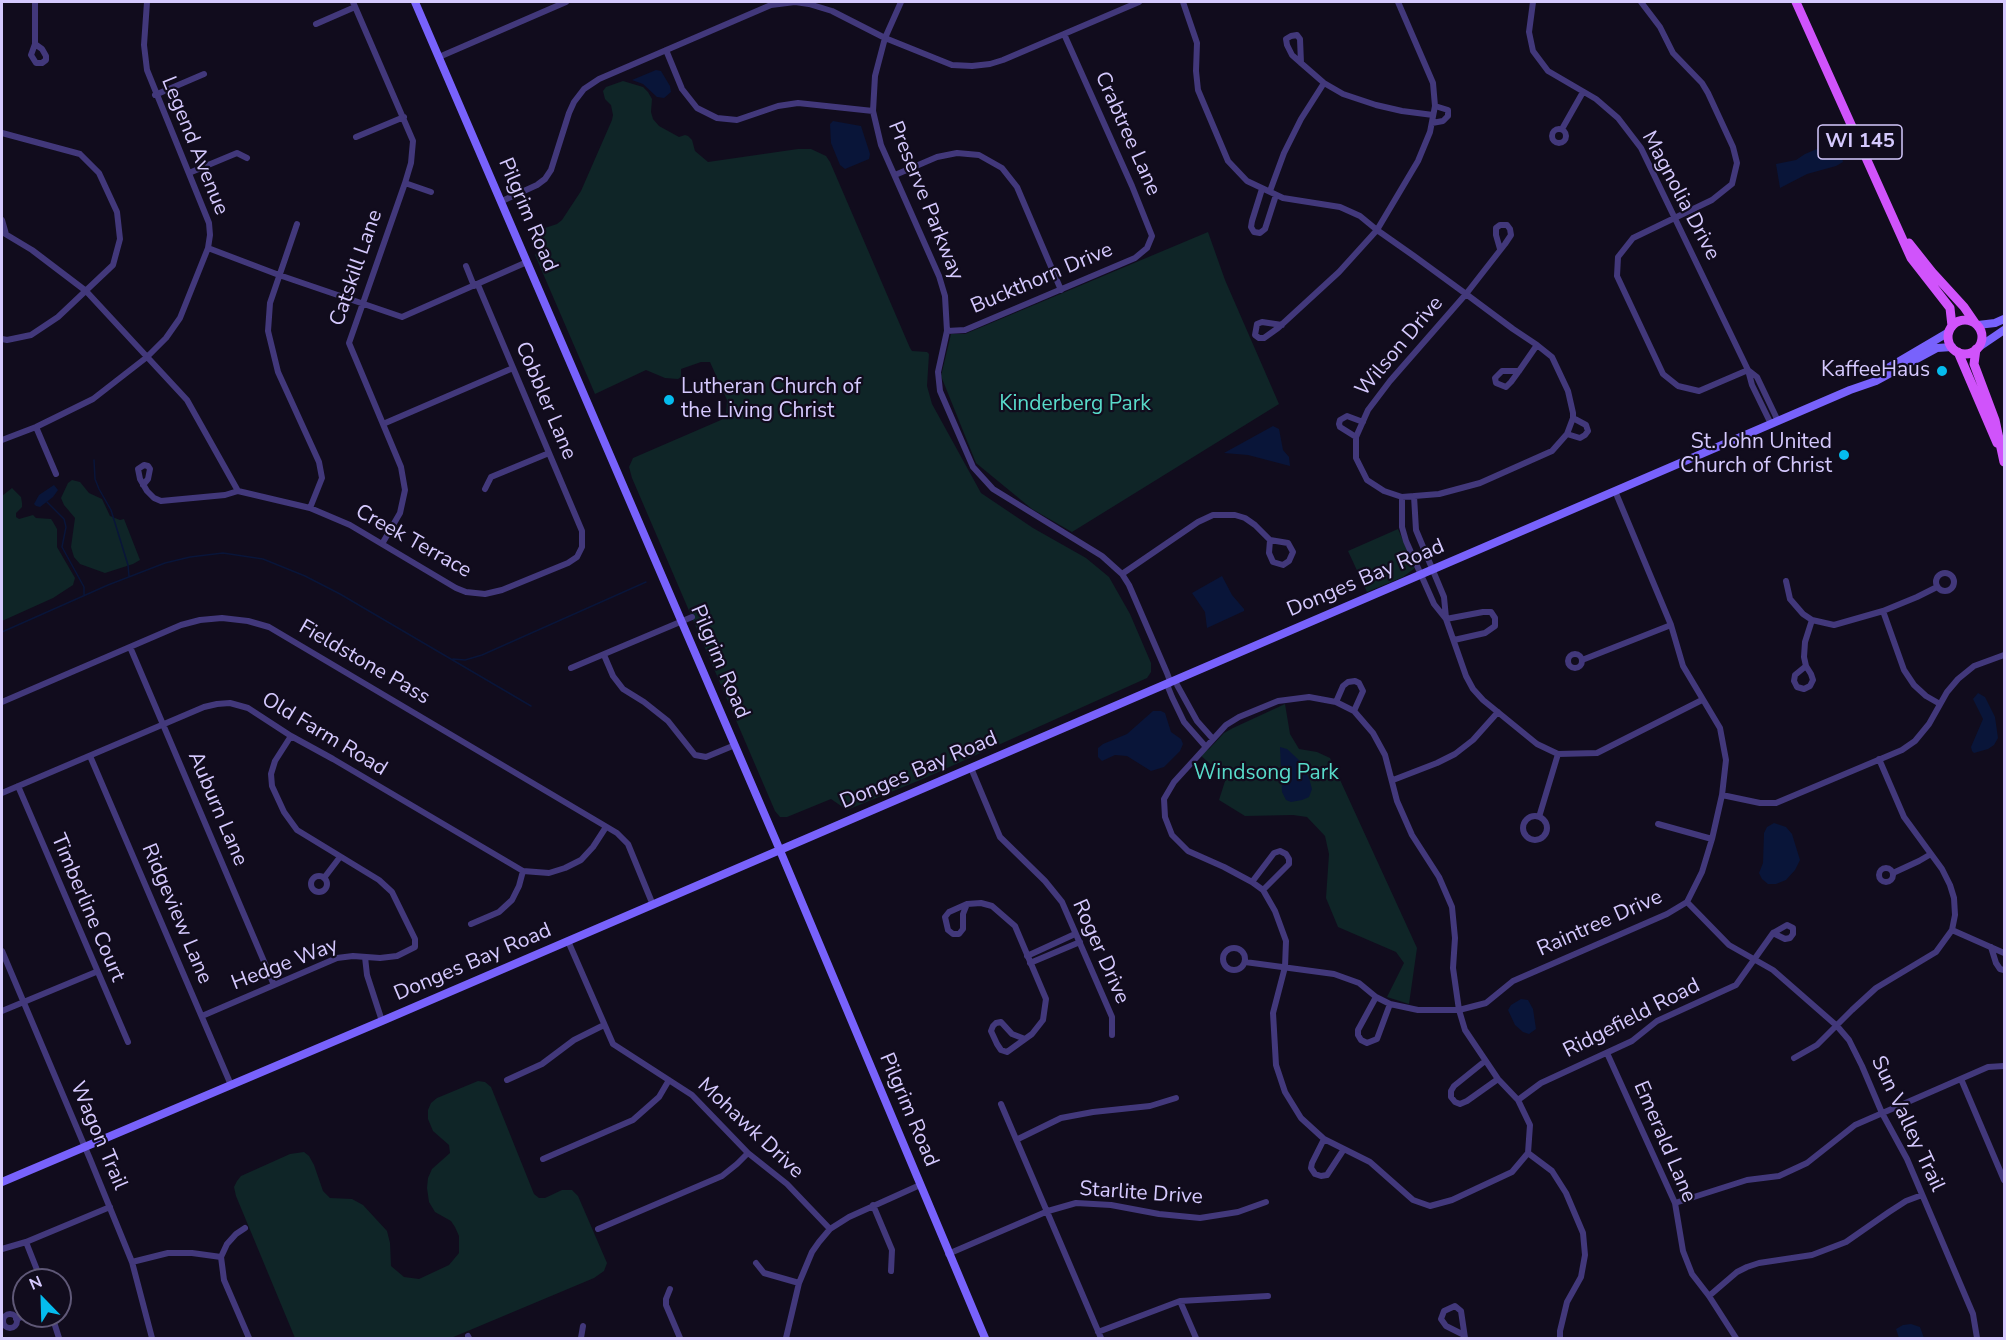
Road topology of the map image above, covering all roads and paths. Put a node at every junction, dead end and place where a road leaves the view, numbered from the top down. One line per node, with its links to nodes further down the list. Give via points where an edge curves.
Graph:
1 (35, 2): 17 (street)
2 (147, 2): 24 (street, Legend Avenue, via 144,45)
3 (416, 2): 19 (street, Pilgrim Road)
4 (566, 2): 19 (street)
5 (795, 2): 16 (street, via 832,11); 18 (street, via 771,5)
6 (901, 2): 16 (street, Preserve Parkway)
7 (1139, 2): 15 (street)
8 (1183, 2): 37 (street, via 1197,43 1198,90 1211,124 1228,161 1247,181)
9 (1398, 2): 25 (street, via 1433,83)
10 (1533, 2): 23 (street, Magnolia Drive, via 1528,32 1533,51 1548,71)
11 (1641, 2): 41 (street, via 1673,53 1708,93 1737,163 1732,184 1712,200)
12 (1796, 2): 44 (main road, WI 145)
13 (354, 4): 14 (street); 28 (street, Catskill Lane)
14 (316, 24)
15 (1064, 34): 16 (street, via 1003,60 972,66 952,65); 48 (street, Crabtree Lane, via 1145,217 1152,236)
16 (885, 38): 26 (street, Preserve Parkway, via 874,76)
17 (35, 44)
18 (666, 50): 26 (street, via 682,89 698,108 717,118 737,120 778,106 798,104); 40 (street, via 584,89 569,113 545,179)
19 (440, 57): 40 (street, Pilgrim Road)
20 (1301, 63): 22 (street)
21 (204, 74): 24 (street)
22 (1324, 83): 27 (street, via 1376,105); 39 (street, via 1284,153)
23 (1583, 92): 30 (street); 41 (street, Magnolia Drive, via 1618,118 1641,148)
24 (155, 95): 34 (street, Legend Avenue)
25 (1435, 106): 27 (street); 29 (street, via 1448,110 1448,116)
26 (873, 111): 35 (street, Preserve Parkway, via 880,145)
27 (1433, 115): 29 (street)
28 (404, 117): 32 (street); 36 (street, Catskill Lane, via 413,141)
29 (1432, 123): 45 (street, via 1418,161)
30 (1562, 129)
31 (2, 134): 55 (street, via 80,154 99,173 117,212 120,239 113,265)
32 (356, 138)
33 (247, 158): 34 (street, via 237,153)
34 (189, 173): 47 (street, Legend Avenue, via 209,223)
35 (895, 175): 54 (street, via 957,153 979,155 1002,168 1017,188); 63 (street, Preserve Parkway, via 939,276 945,296)
36 (405, 183): 38 (street); 57 (street, Catskill Lane)
37 (1262, 189): 39 (street); 39 (street, via 1252,220 1254,232 1265,229)
38 (431, 192)
39 (1273, 193): 45 (street, via 1340,207)
40 (502, 201): 50 (street, Pilgrim Road)
41 (1676, 217): 71 (street, Magnolia Drive); 71 (street, via 1633,238 1618,257 1617,276 1632,309 1663,374 1678,386 1699,391)
42 (2, 220): 46 (street)
43 (297, 224): 52 (street)
44 (1899, 229): 59 (main road, WI 145); 61 (main road, WI 145, via 1911,258 1950,308)
45 (1377, 230): 56 (street); 60 (street)
46 (4, 233): 55 (street)
47 (208, 248): 52 (street); 68 (street, Legend Avenue, via 180,318)
48 (1147, 248): 54 (street, Buckthorn Drive, via 1135,258)
49 (1500, 249): 56 (street, Wilson Drive)
50 (527, 262): 53 (street); 104 (street, Pilgrim Road)
51 (466, 266): 53 (street, Cobbler Lane)
52 (279, 275): 57 (street); 91 (street, via 270,303 268,331 278,372 319,462 322,478)
53 (476, 286): 57 (street, via 402,317); 69 (street, Cobbler Lane)
54 (1061, 290): 63 (street, Buckthorn Drive, via 965,330)
55 (86, 291): 64 (street, via 31,335); 68 (street)
56 (1466, 294): 65 (street); 74 (street, Wilson Drive, via 1390,381)
57 (362, 304): 76 (street, Catskill Lane, via 349,343)
58 (2004, 319): 59 (street)
59 (1976, 324): 61 (main road, via 1965,320); 66 (main road, WI 145, via 1982,336)
60 (1282, 325)
61 (1951, 329): 67 (main road, WI 145, via 1949,340); 72 (street, Donges Bay Road)
62 (2004, 330): 66 (street)
63 (947, 331): 96 (street, Preserve Parkway, via 938,372 940,391 973,467 993,489 1102,556)
64 (2, 339)
65 (1537, 345): 70 (street); 73 (street, via 1552,357 1568,391)
66 (1978, 348): 67 (main road, via 1969,353); 81 (main road, WI 145, via 1974,364 1995,420)
67 (1955, 349): 72 (street, Donges Bay Road, via 1937,348 1876,381); 81 (main road, WI 145)
68 (147, 357): 77 (street, Legend Avenue, via 93,399); 87 (street, via 187,399)
69 (513, 368): 76 (street); 82 (street, Cobbler Lane)
70 (1519, 370)
71 (1748, 370): 75 (street, Magnolia Drive, via 1752,385)
72 (1850, 390): 75 (street, Donges Bay Road)
73 (1573, 418): 78 (street); 78 (street, via 1588,430 1580,438)
74 (1363, 422): 79 (street, Wilson Drive); 79 (street, Wilson Drive, via 1347,416 1340,420 1340,428)
75 (1774, 423): 88 (street, Donges Bay Road)
76 (383, 424): 94 (street, Catskill Lane, via 401,467 405,490 400,513)
77 (36, 427): 80 (street, Legend Avenue); 84 (street)
78 (1567, 434): 89 (street, via 1552,450 1480,483)
79 (1356, 437): 90 (street, Wilson Drive, via 1356,458 1367,480)
80 (2, 440)
81 (2001, 451): 83 (main road, WI 145)
82 (549, 453): 86 (street, via 491,477); 92 (street, Cobbler Lane)
83 (2004, 462)
84 (56, 474)
85 (143, 485): 87 (street, via 161,501)
86 (485, 489)
87 (238, 491): 91 (street, Creek Terrace)
88 (1615, 491): 95 (street, Donges Bay Road); 105 (street, Raintree Drive)
89 (1414, 496): 90 (street); 95 (street, via 1416,530)
90 (1402, 497): 97 (street, via 1402,527)
91 (310, 508): 94 (street, Creek Terrace)
92 (582, 531): 94 (street, Creek Terrace, via 582,547 568,563 485,594 456,588)
93 (1270, 540): 93 (street, via 1273,562 1283,565 1289,561 1293,552 1288,543); 96 (street, via 1245,518 1213,515)
94 (382, 544)
95 (1432, 570): 97 (street, Donges Bay Road); 102 (street, via 1444,597)
96 (1122, 574): 113 (street, Preserve Parkway)
97 (1421, 575): 102 (street, via 1434,604); 113 (street, Donges Bay Road)
98 (1786, 581): 103 (street, via 1790,599)
99 (1937, 587): 100 (street)
100 (1883, 611): 103 (street, via 1834,625); 117 (street, via 1904,670 1914,685)
101 (692, 617): 104 (street)
102 (1446, 619): 106 (street); 106 (street, via 1483,612 1491,612 1495,618 1495,626 1485,633)
103 (1812, 620): 111 (street, via 1805,642)
104 (682, 622): 108 (street); 123 (street, Pilgrim Road)
105 (1671, 625): 110 (street); 114 (street, Raintree Drive, via 1683,666)
106 (1454, 640): 119 (street, via 1473,688)
107 (130, 647): 115 (street, Fieldstone Pass); 120 (street, Auburn Lane); 135 (street, Fieldstone Pass, via 200,620 222,618 269,627)
108 (604, 655): 112 (street); 123 (street, via 623,689 668,722 695,755 706,757)
109 (2004, 655): 117 (street, via 1974,666 1958,679)
110 (1582, 660)
111 (1806, 666)
112 (571, 668)
113 (1170, 681): 122 (street, via 1176,683 1197,721); 124 (street, via 1168,687 1185,722); 128 (street, Donges Bay Road)
114 (1702, 700): 125 (street, via 1597,753); 132 (street, Raintree Drive, via 1720,728 1726,760)
115 (2, 702)
116 (1336, 702): 118 (street); 118 (street, via 1343,686 1348,682 1359,683 1363,692); 122 (street, via 1309,696 1278,701 1239,717)
117 (1940, 704): 127 (street, via 1915,741)
118 (1354, 711): 129 (street, via 1373,733)
119 (1498, 712): 125 (street, via 1537,744); 129 (street, via 1455,754)
120 (163, 724): 121 (street, Old Farm Road, via 204,707 230,703 248,708); 126 (street, Old Farm Road); 165 (street, Auburn Lane)
121 (291, 736): 139 (street, via 275,761 272,786 297,830); 140 (street, Old Farm Road)
122 (1213, 739): 124 (street)
123 (735, 746): 137 (street, Pilgrim Road)
124 (1206, 747): 143 (street, via 1164,799 1165,817 1172,835 1188,851)
125 (1558, 754): 133 (street)
126 (90, 756): 130 (street, Old Farm Road); 171 (street, Ridgeview Lane)
127 (1879, 759): 132 (street, via 1776,802 1760,804); 138 (street, via 1904,818)
128 (971, 768): 137 (street, Donges Bay Road); 151 (street, Roger Drive, via 1000,837 1062,902)
129 (1393, 780): 169 (street, via 1397,801 1412,835 1439,877 1452,908 1453,968)
130 (18, 786): 131 (street, Old Farm Road); 164 (street, Timberline Court)
131 (2, 793)
132 (1722, 795): 136 (street, Raintree Drive)
133 (1539, 817): 133 (street, via 1525,822 1525,834 1531,839 1539,840 1547,832 1547,824)
134 (1658, 824): 136 (street)
135 (606, 827): 140 (street, Old Farm Road, via 580,860 565,868 549,873); 147 (street, Fieldstone Pass, via 628,844)
136 (1712, 839): 145 (street, Raintree Drive)
137 (780, 850): 147 (street, Donges Bay Road); 200 (street, Pilgrim Road)
138 (1931, 854): 141 (street); 149 (street, via 1954,898)
139 (340, 857): 142 (street); 158 (street, Hedge Way, via 392,892 415,939 415,947 397,956)
140 (523, 871): 148 (street, via 512,900 498,912)
141 (1893, 873)
142 (324, 878)
143 (1252, 882): 144 (street); 144 (street, via 1274,854 1286,854 1289,864)
144 (1263, 890): 162 (street, via 1286,941)
145 (1687, 902): 159 (street, Sun Valley Trail, via 1729,945); 169 (street, Raintree Drive, via 1513,981 1486,1003)
146 (968, 904): 146 (street, via 945,917 948,930 954,934 963,929); 157 (street, via 992,906 1015,926)
147 (653, 905): 152 (street, Donges Bay Road)
148 (471, 924)
149 (1952, 930): 154 (street); 174 (street, via 1935,952 1876,988)
150 (1773, 933): 159 (street, Ridgefield Road)
151 (1076, 934): 153 (street, Roger Drive); 157 (street)
152 (568, 941): 172 (street, Donges Bay Road); 173 (street, Mohawk Drive)
153 (1080, 942): 161 (street); 175 (street, Roger Drive, via 1112,1017)
154 (1991, 947): 156 (street); 163 (street, via 1996,963)
155 (2, 951): 167 (street, Wagon Trail)
156 (2004, 953)
157 (1027, 956): 161 (street)
158 (365, 957): 165 (street, Hedge Way, via 337,958); 172 (street)
159 (1754, 960): 174 (street, Sun Valley Trail, via 1773,970); 178 (street, Ridgefield Road, via 1736,985 1657,1021 1632,1041)
160 (1245, 962): 162 (street, Raintree Drive)
161 (1030, 963): 176 (street, via 1046,999 1043,1020)
162 (1285, 968): 166 (street, Raintree Drive, via 1334,974 1359,983); 192 (street, via 1273,1013 1276,1065 1285,1092 1301,1118)
163 (2004, 970)
164 (96, 972): 167 (street); 177 (street, Timberline Court)
165 (274, 984): 171 (street, Hedge Way)
166 (1376, 997): 168 (street, Raintree Drive); 168 (street, via 1358,1030 1361,1040 1367,1043 1377,1039)
167 (23, 1002): 170 (street); 193 (street, Wagon Trail)
168 (1390, 1004): 169 (street, Raintree Drive, via 1418,1010)
169 (1459, 1010): 180 (street, via 1465,1030)
170 (2, 1011)
171 (202, 1016): 186 (street, Ridgeview Lane)
172 (382, 1021): 186 (street, Donges Bay Road)
173 (604, 1025): 184 (street, via 574,1040 542,1064); 185 (street, Mohawk Drive, via 613,1044)
174 (1837, 1026): 179 (street, via 1817,1045); 190 (street, Sun Valley Trail, via 1849,1040)
175 (1112, 1035)
176 (1025, 1039): 176 (street, via 1012,1034 1001,1022 991,1031 1001,1050 1007,1052)
177 (128, 1042)
178 (1608, 1053): 188 (street, Ridgefield Road, via 1541,1083); 203 (street, Emerald Lane)
179 (1794, 1058)
180 (1485, 1061): 182 (street); 182 (street, via 1454,1086 1451,1097 1460,1104)
181 (2004, 1066): 183 (street, via 1988,1067)
182 (1498, 1079): 188 (street)
183 (1961, 1079): 190 (street); 198 (street)
184 (507, 1080)
185 (669, 1080): 195 (street, Mohawk Drive, via 692,1095); 197 (street, via 660,1097 633,1120)
186 (231, 1085): 193 (street, Donges Bay Road)
187 (1176, 1098): 191 (street, via 1150,1107 1061,1118)
188 (1518, 1100): 196 (street, via 1530,1125)
189 (1001, 1104): 191 (street)
190 (1882, 1113): 201 (street, Sun Valley Trail); 203 (street, via 1856,1125 1807,1163 1779,1176 1747,1180)
191 (1018, 1139): 206 (street)
192 (1324, 1139): 194 (street); 194 (street, via 1312,1163 1315,1174 1327,1175)
193 (85, 1147): 199 (street, Donges Bay Road); 205 (street, Wagon Trail)
194 (1344, 1149): 196 (street, via 1370,1162 1413,1200 1430,1206 1512,1172)
195 (748, 1153): 208 (street, via 722,1176); 209 (street, Mohawk Drive, via 787,1184)
196 (1528, 1154): 233 (street, via 1552,1172 1583,1233 1586,1255 1581,1277 1567,1302)
197 (543, 1159)
198 (2004, 1180)
199 (2, 1182)
200 (920, 1185): 204 (street); 212 (street, Pilgrim Road)
201 (1922, 1195): 221 (street, via 1906,1201 1846,1242 1812,1255 1747,1267); 235 (street, Sun Valley Trail, via 1973,1314)
202 (1266, 1203): 206 (street, Starlite Drive, via 1200,1218 1076,1203)
203 (1675, 1203): 221 (street, Emerald Lane, via 1683,1251 1692,1274)
204 (873, 1205): 209 (street); 217 (street, via 892,1250)
205 (110, 1207): 210 (street); 214 (street, Wagon Trail)
206 (1048, 1211): 212 (street, Starlite Drive); 224 (street)
207 (245, 1228): 213 (street, via 227,1244)
208 (598, 1229)
209 (830, 1229): 218 (street, via 812,1252)
210 (26, 1242): 211 (street); 216 (street)
211 (2, 1249)
212 (948, 1254): 231 (street, Pilgrim Road)
213 (221, 1257): 214 (street, via 168,1253); 227 (street, via 224,1280)
214 (132, 1262): 226 (street, Wagon Trail)
215 (756, 1263): 218 (street, via 764,1273)
216 (36, 1268)
217 (891, 1271)
218 (799, 1283): 230 (street)
219 (670, 1289): 229 (street, via 666,1305)
220 (1268, 1296): 222 (street)
221 (1709, 1296): 234 (street, Emerald Lane)
222 (1180, 1301): 224 (street); 232 (street)
223 (583, 1326): 228 (street)
224 (1099, 1335)
225 (1464, 1337): 225 (street, via 1461,1311 1455,1306 1444,1311 1440,1318 1446,1326)
226 (152, 1338)
227 (249, 1338)
228 (581, 1338)
229 (680, 1338)
230 (786, 1338)
231 (985, 1338)
232 (1196, 1338)
233 (1560, 1338)
234 (1736, 1338)
235 (1977, 1338)

